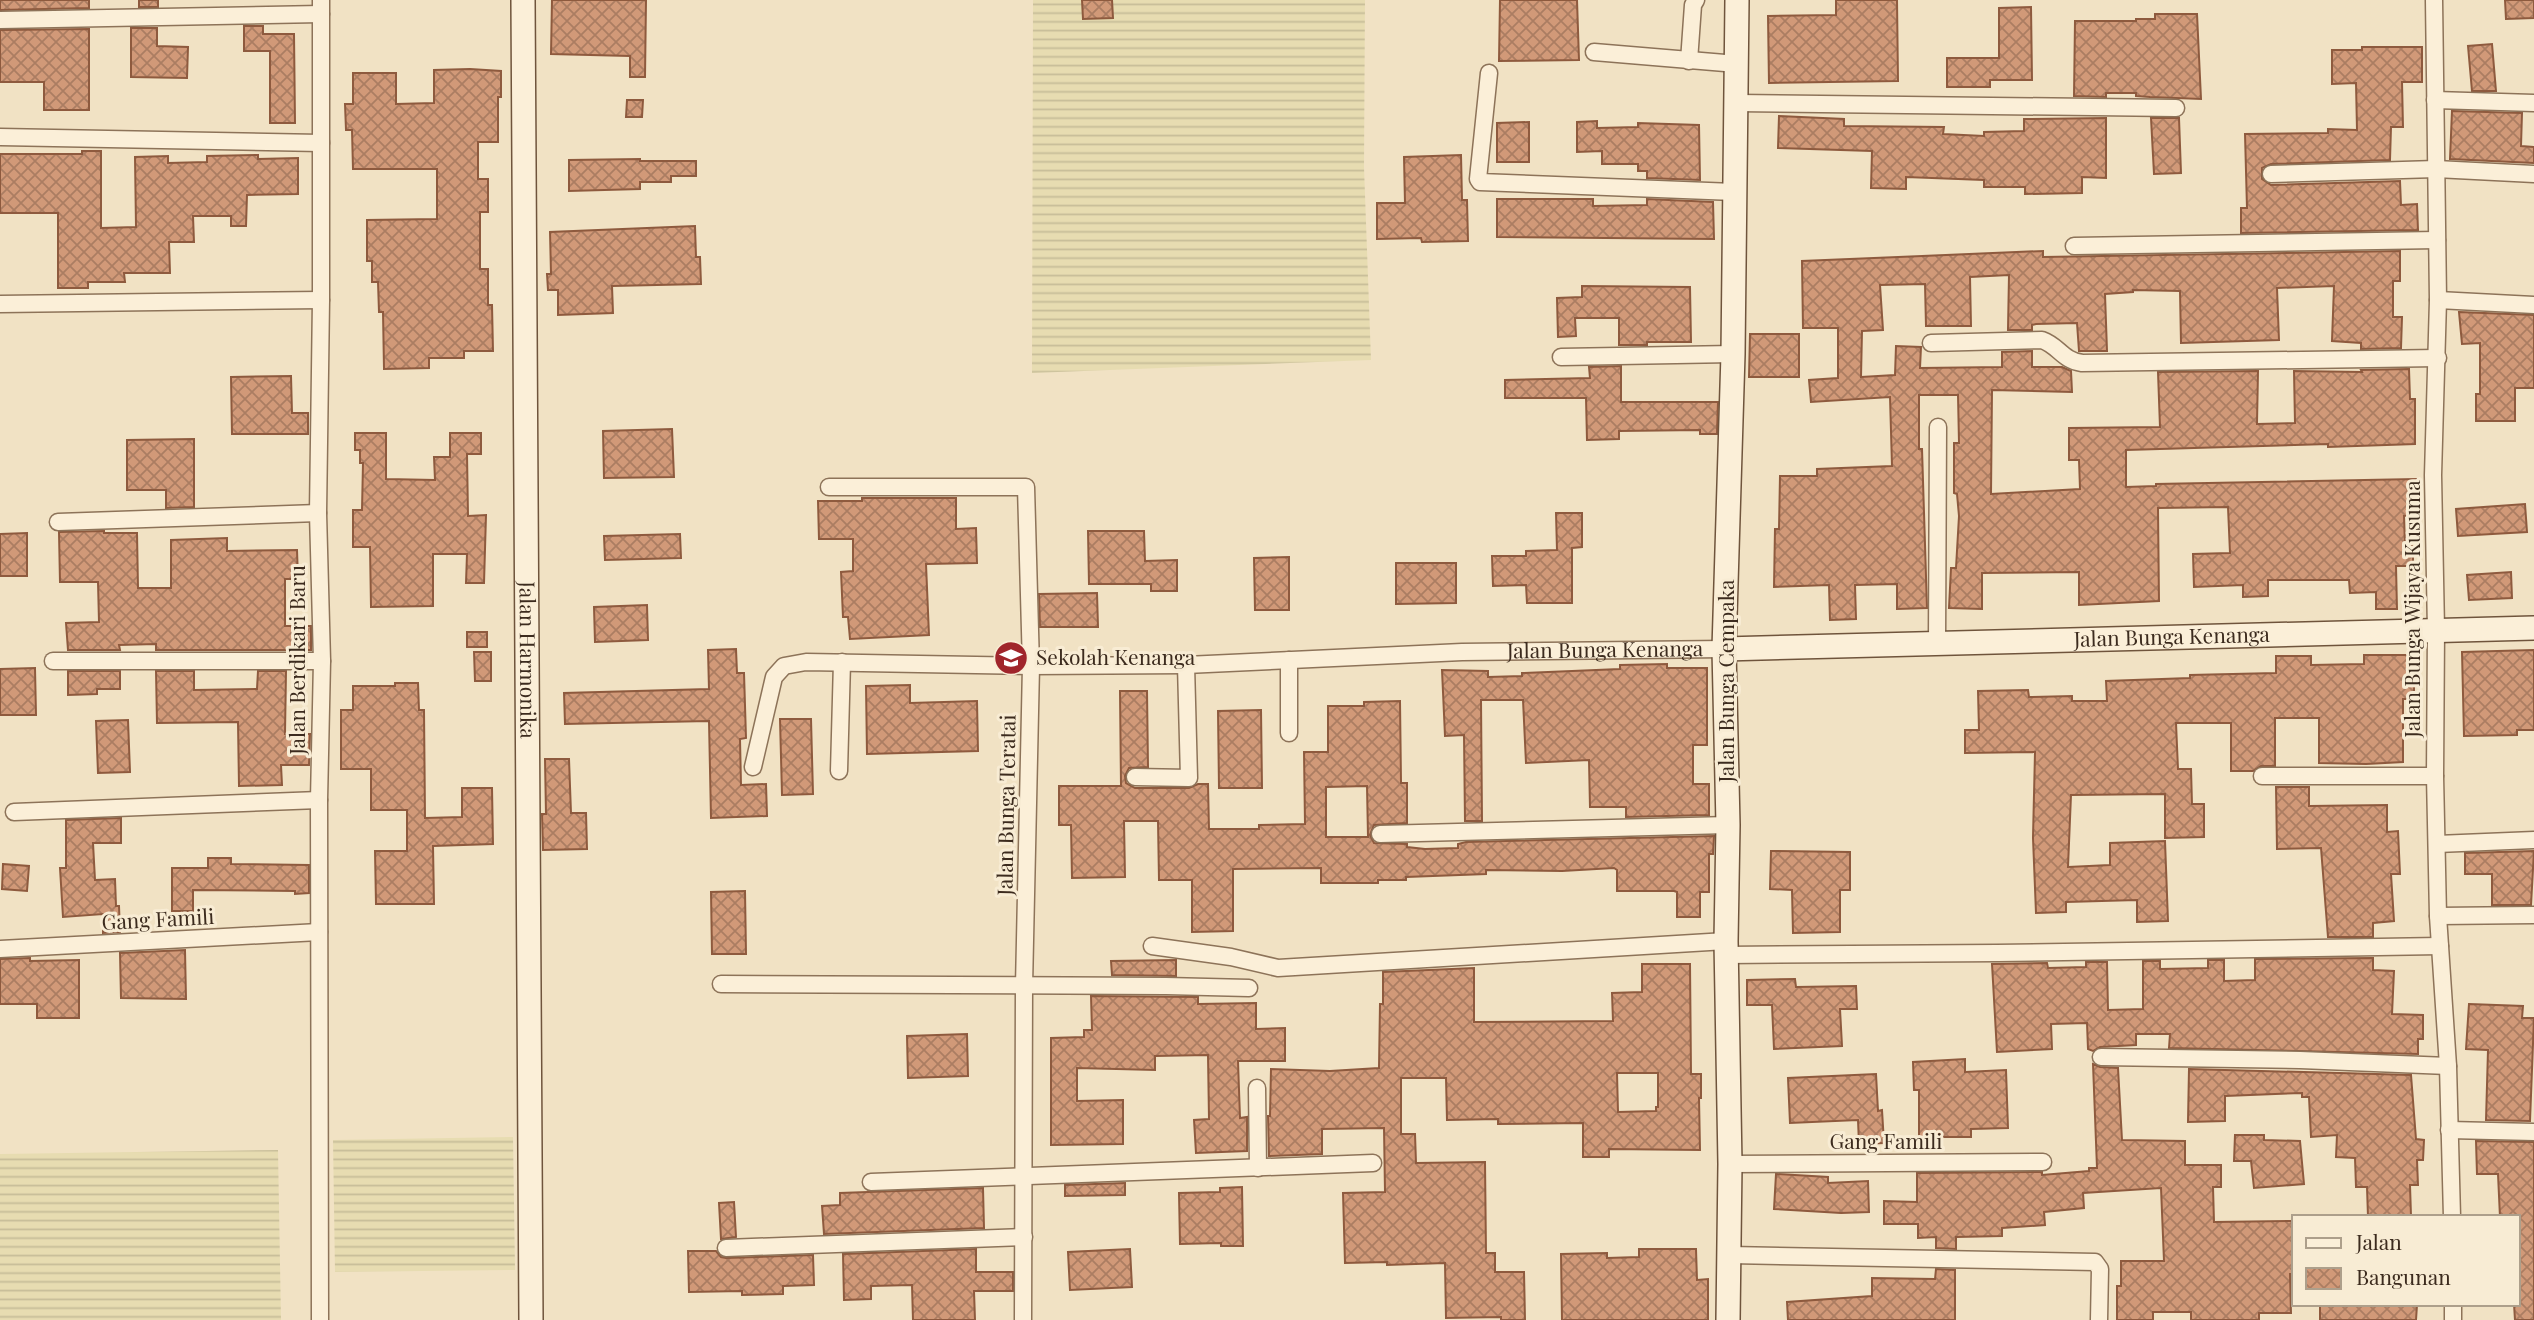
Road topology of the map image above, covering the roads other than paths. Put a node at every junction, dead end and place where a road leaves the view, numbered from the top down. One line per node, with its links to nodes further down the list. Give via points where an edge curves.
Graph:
1 (523, 0): 83 (street, Jalan Harmonika)
2 (1696, 0): 8 (street)
3 (1737, 0): 9 (street, Jalan Bunga Cempaka)
4 (2434, 0): 11 (street, Jalan Bunga Wijaya Kusuma)
5 (321, 7): 6 (street); 16 (street, Jalan Berdikari Baru)
6 (0, 20)
7 (1594, 52): 8 (street)
8 (1689, 61): 9 (street)
9 (1737, 64): 12 (street, Jalan Bunga Cempaka)
10 (1489, 73): 20 (street, via 1480,181)
11 (2435, 100): 13 (street); 17 (street, Jalan Bunga Wijaya Kusuma)
12 (1737, 103): 14 (street); 20 (street, Jalan Bunga Cempaka)
13 (2534, 103)
14 (2176, 107)
15 (0, 137): 16 (street)
16 (321, 142): 23 (street, Jalan Berdikari Baru)
17 (2436, 169): 18 (street); 19 (street); 21 (street, Jalan Bunga Wijaya Kusuma)
18 (2271, 174)
19 (2534, 174)
20 (1734, 192): 28 (street, Jalan Bunga Cempaka)
21 (2437, 240): 22 (street); 24 (street, Jalan Bunga Wijaya Kusuma)
22 (2074, 246)
23 (321, 300): 25 (street); 33 (street, Jalan Berdikari Baru)
24 (2438, 300): 26 (street); 30 (street, Jalan Bunga Wijaya Kusuma)
25 (0, 304)
26 (2534, 305)
27 (1931, 343): 30 (street, via 2042,340 2068,360 2082,363)
28 (1733, 354): 29 (street); 38 (street, Jalan Bunga Cempaka)
29 (1561, 357)
30 (2438, 358): 36 (street, Jalan Bunga Wijaya Kusuma, via 2433,475)
31 (1938, 427): 37 (street)
32 (829, 487): 44 (street, Jalan Bunga Teratai, via 1026,487)
33 (317, 513): 34 (street); 41 (street, Jalan Berdikari Baru)
34 (58, 522)
35 (2534, 628): 36 (street, Jalan Bunga Kenanga)
36 (2436, 630): 37 (street, Jalan Bunga Kenanga); 49 (street, Jalan Bunga Wijaya Kusuma)
37 (1937, 643): 38 (street, Jalan Bunga Kenanga)
38 (1724, 649): 39 (street, Jalan Bunga Kenanga, via 1462,652); 53 (street, Jalan Bunga Cempaka)
39 (1289, 660): 43 (street, Jalan Bunga Kenanga); 45 (street)
40 (53, 661): 41 (street)
41 (322, 661): 51 (street, Jalan Berdikari Baru)
42 (842, 662): 44 (street, Jalan Bunga Kenanga); 46 (street, Jalan Bunga Kenanga, via 785,666 774,677); 47 (street)
43 (1186, 665): 44 (street, Jalan Bunga Kenanga); 50 (street, via 1189,778)
44 (1031, 666): 65 (street, Jalan Bunga Teratai)
45 (1289, 733)
46 (753, 767)
47 (839, 771)
48 (2262, 776): 49 (street)
49 (2435, 776): 56 (street, Jalan Bunga Wijaya Kusuma)
50 (1135, 777)
51 (319, 800): 52 (street); 59 (street, Jalan Berdikari Baru)
52 (13, 812)
53 (1728, 825): 54 (street); 62 (street, Jalan Bunga Cempaka)
54 (1380, 834)
55 (2534, 840): 56 (street)
56 (2437, 844): 58 (street, Jalan Bunga Wijaya Kusuma)
57 (2534, 915): 58 (street)
58 (2438, 916): 61 (street, Jalan Bunga Wijaya Kusuma)
59 (319, 932): 63 (street, Gang Famili); 82 (street, Jalan Berdikari Baru)
60 (1152, 946): 62 (street, via 1278,968)
61 (2440, 946): 62 (street, via 1983,953); 68 (street, Jalan Bunga Wijaya Kusuma)
62 (1726, 948): 74 (street, Jalan Bunga Cempaka)
63 (0, 949)
64 (721, 984): 65 (street)
65 (1024, 986): 66 (street); 76 (street, Jalan Bunga Teratai)
66 (1249, 988)
67 (2101, 1057): 68 (street)
68 (2448, 1066): 70 (street, Jalan Bunga Wijaya Kusuma)
69 (1257, 1088): 75 (street)
70 (2449, 1130): 71 (street); 78 (street, Jalan Bunga Wijaya Kusuma)
71 (2534, 1132)
72 (2043, 1162): 74 (street, Gang Famili)
73 (1373, 1163): 75 (street)
74 (1731, 1164): 81 (street, Jalan Bunga Cempaka)
75 (1258, 1168): 76 (street)
76 (1024, 1177): 77 (street); 79 (street, Jalan Bunga Teratai)
77 (871, 1182)
78 (2452, 1215)
79 (1024, 1237): 80 (street); 84 (street, Jalan Bunga Teratai)
80 (726, 1248)
81 (1730, 1255): 85 (street, Jalan Bunga Cempaka); 86 (street, via 2095,1262 2100,1269)
82 (320, 1320)
83 (531, 1320)
84 (1023, 1320)
85 (1728, 1320)
86 (2099, 1320)

